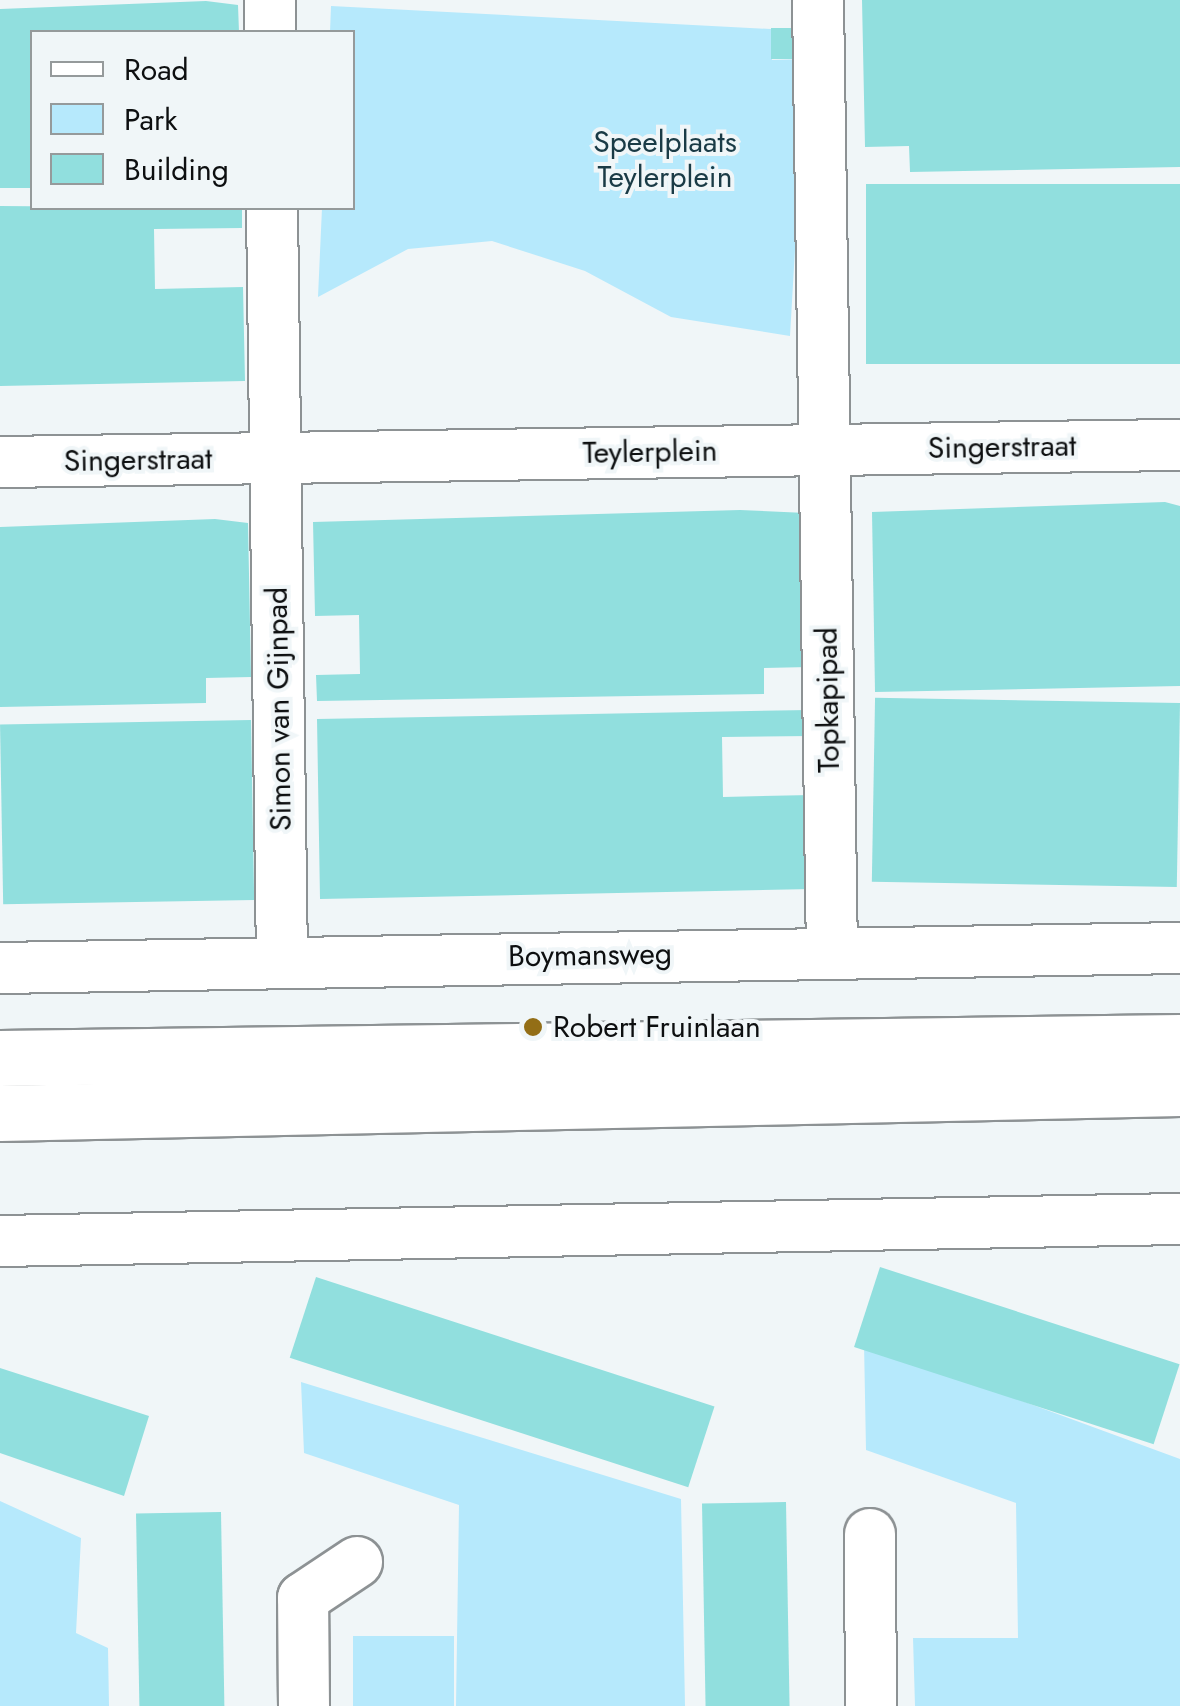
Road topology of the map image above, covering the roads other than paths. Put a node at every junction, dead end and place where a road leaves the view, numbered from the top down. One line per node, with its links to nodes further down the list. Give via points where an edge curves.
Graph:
1 (270, 0): 3 (street)
2 (818, 0): 6 (street)
3 (270, 30)
4 (272, 210): 7 (street)
5 (1180, 445): 6 (street, Singerstraat)
6 (825, 449): 7 (street, Teylerplein); 10 (street, Topkapipad)
7 (276, 458): 8 (street, Singerstraat); 11 (street, Simon van Gijnpad)
8 (0, 462)
9 (1180, 948): 10 (street, Boymansweg)
10 (832, 951): 11 (street, Boymansweg)
11 (282, 961): 12 (street, Boymansweg)
12 (0, 968)
13 (1180, 1042): 14 (street)
14 (0, 1058)
15 (1180, 1088): 16 (street)
16 (0, 1113)
17 (1180, 1219): 18 (street)
18 (0, 1241)
19 (870, 1534): 22 (street)
20 (357, 1562): 21 (street, via 304,1598)
21 (304, 1706)
22 (871, 1706)

